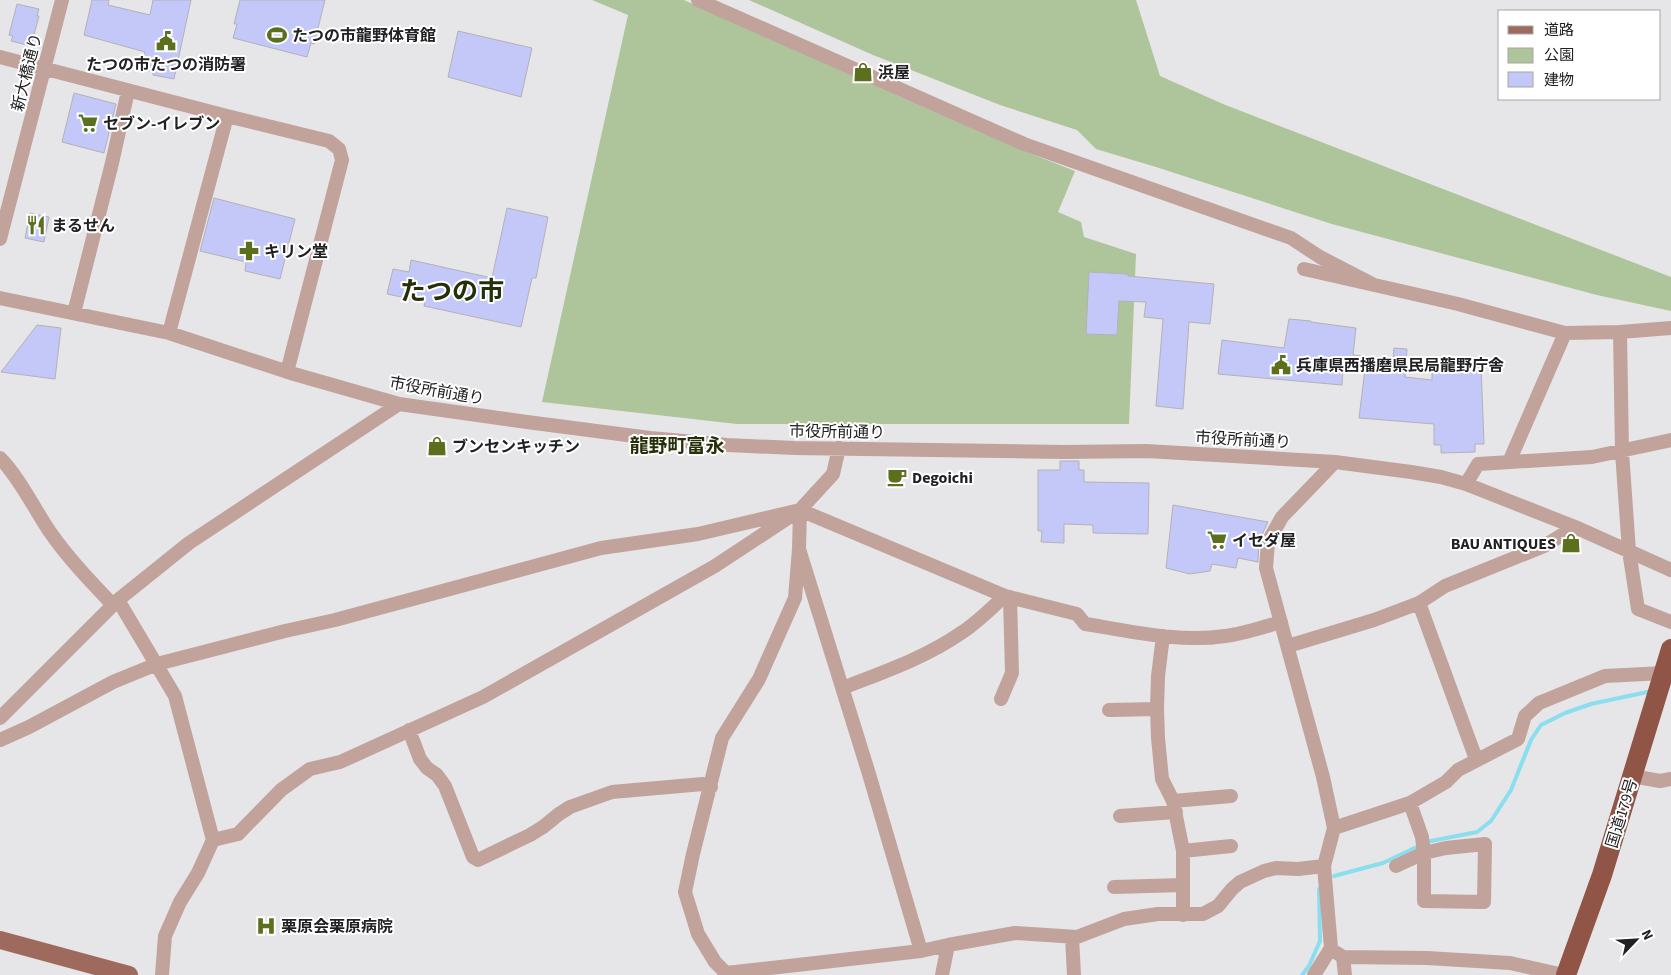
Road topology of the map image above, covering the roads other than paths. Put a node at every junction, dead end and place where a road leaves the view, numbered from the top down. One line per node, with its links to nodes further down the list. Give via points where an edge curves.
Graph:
1 (62, 0): 4 (street, 新大橋通り)
2 (698, 0): 9 (street, via 1024,144 1291,238)
3 (0, 57): 4 (street)
4 (45, 68): 5 (street); 7 (street, 新大橋通り)
5 (128, 91): 6 (street); 11 (street)
6 (227, 116): 15 (street); 16 (street, via 329,141 339,149 342,160)
7 (0, 238)
8 (1304, 269): 9 (street)
9 (1374, 285): 13 (street)
10 (0, 298): 11 (street, 市役所前通り)
11 (74, 313): 15 (street, 市役所前通り)
12 (1671, 328): 14 (street)
13 (1564, 332): 14 (street); 23 (street)
14 (1620, 332): 20 (street)
15 (169, 333): 16 (street, 市役所前通り)
16 (287, 372): 17 (street, 市役所前通り)
17 (399, 404): 19 (street, 市役所前通り, via 650,438 727,445); 31 (street, via 189,543)
18 (1671, 440): 20 (street)
19 (839, 448): 22 (street, 市役所前通り, via 1146,451); 25 (street, via 833,474)
20 (1622, 452): 23 (street); 28 (street)
21 (0, 458): 31 (street, via 50,532 84,575)
22 (1335, 462): 24 (street, 市役所前通り, via 1441,477); 33 (street, via 1282,517 1268,542 1266,568)
23 (1509, 462): 24 (street, via 1478,464)
24 (1466, 484): 26 (street, 市役所前通り)
25 (800, 510): 27 (street); 30 (street); 38 (street, via 698,534 601,548); 45 (street, via 715,566 483,697)
26 (1575, 527): 28 (street, 市役所前通り); 32 (street, via 1544,546 1445,586)
27 (799, 549): 40 (street); 50 (street, via 795,598 759,679 722,738)
28 (1629, 551): 29 (street, 市役所前通り); 34 (street, via 1638,609)
29 (1671, 570)
30 (1008, 597): 35 (street, via 1077,614 1085,624); 40 (street, via 933,650); 41 (street, via 1012,673)
31 (116, 603): 38 (street); 44 (street)
32 (1419, 603): 36 (street); 47 (street)
33 (1281, 622): 35 (street, via 1226,636); 36 (street)
34 (1671, 622)
35 (1163, 636): 42 (street)
36 (1288, 646): 55 (street)
37 (1671, 649): 39 (highway, 国道179号)
38 (157, 664): 46 (street, via 113,682 29,728); 56 (street, via 175,696)
39 (1664, 673): 47 (street, via 1605,676 1538,703 1525,716 1518,738); 48 (highway, 国道179号)
40 (843, 688): 69 (street)
41 (1001, 699)
42 (1157, 709): 43 (street); 53 (street, via 1162,779)
43 (1109, 710)
44 (0, 718)
45 (409, 730): 50 (street, via 420,759 438,775 444,786 473,857 478,860 544,827 570,807 612,792 703,784); 56 (street, via 340,762 310,769 281,790 238,834)
46 (0, 740)
47 (1476, 759): 52 (street)
48 (1632, 776): 49 (street, via 1660,781); 78 (highway, 国道179号, via 1602,876)
49 (1671, 779)
50 (711, 787): 72 (street, via 685,892 698,934)
51 (1232, 796): 53 (street)
52 (1410, 803): 55 (street); 59 (street)
53 (1175, 807): 54 (street); 58 (street)
54 (1120, 816)
55 (1334, 828): 60 (street)
56 (213, 840): 73 (street, via 165,936)
57 (1232, 846): 58 (street)
58 (1183, 851): 62 (street)
59 (1424, 853): 59 (street, via 1424,901 1484,902 1485,844); 61 (street)
60 (1324, 866): 64 (street, via 1264,871 1240,882 1218,906 1202,914); 68 (street)
61 (1396, 866)
62 (1183, 885): 63 (street); 64 (street)
63 (1114, 888)
64 (1183, 915): 65 (street, via 1158,914 1124,919)
65 (1072, 937): 67 (street, via 1015,933); 75 (street)
66 (0, 940): 71 (main road)
67 (948, 944): 69 (street); 74 (street)
68 (1331, 948): 70 (street); 76 (street)
69 (921, 952): 72 (street)
70 (1343, 958): 77 (street); 78 (street, via 1427,958 1510,963)
71 (124, 974)
72 (726, 974)
73 (162, 975)
74 (942, 975)
75 (1074, 975)
76 (1314, 975)
77 (1345, 975)
78 (1565, 975)

